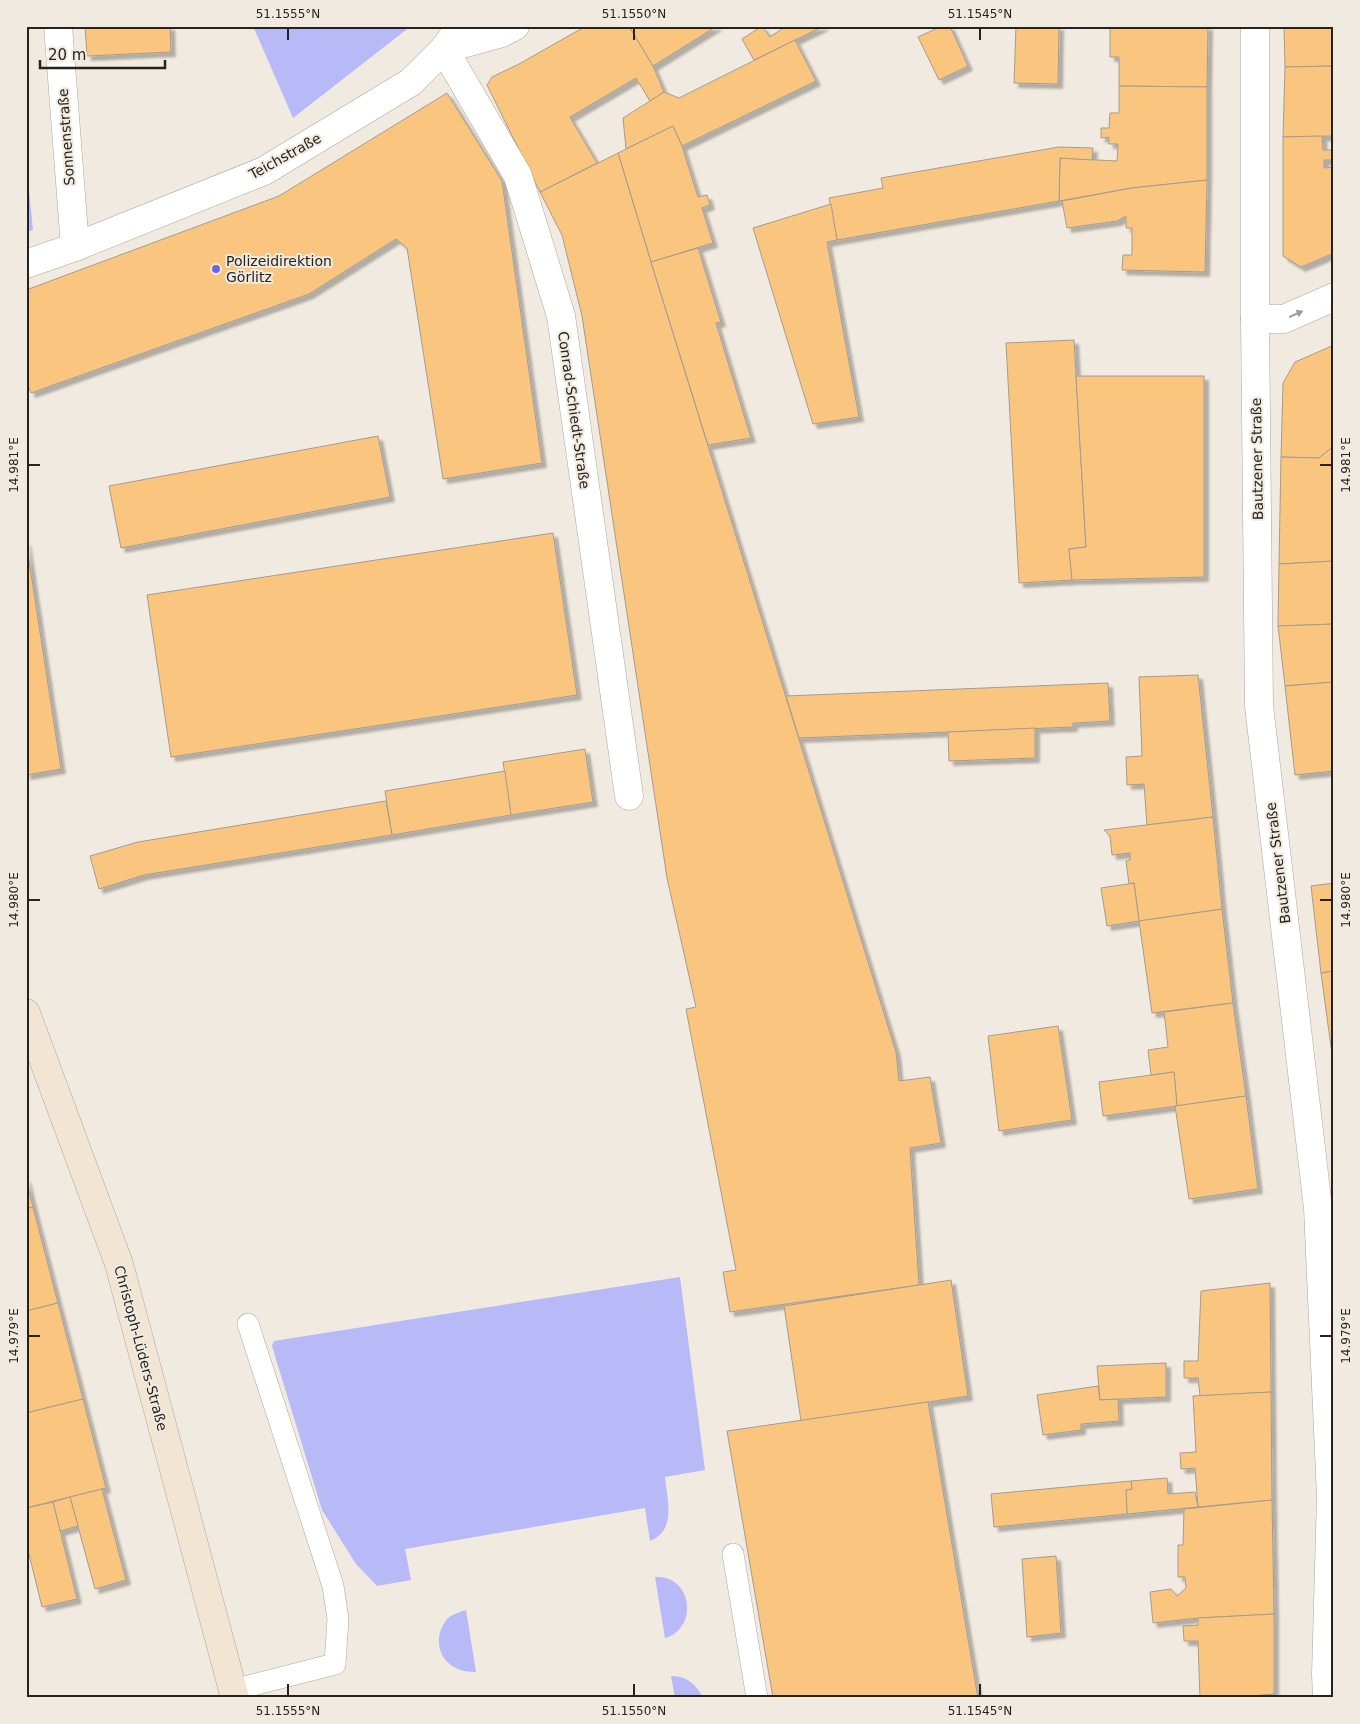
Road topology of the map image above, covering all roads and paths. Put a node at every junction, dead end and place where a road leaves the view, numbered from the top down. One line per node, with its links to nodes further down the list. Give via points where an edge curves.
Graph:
1 (58, 26): 6 (street, Sonnenstraße)
2 (461, 26): 5 (street, Teichstraße)
3 (515, 26): 5 (street, via 502,33)
4 (1255, 26): 9 (street, Bautzener Straße)
5 (444, 49): 6 (street, Teichstraße, via 411,82 264,171); 10 (street, Conrad-Schiedt-Straße, via 518,176 561,316)
6 (74, 247): 7 (street, Teichstraße)
7 (26, 264)
8 (1334, 297): 9 (street, one-way to 8, via 1284,319)
9 (1255, 319): 13 (street, Bautzener Straße, via 1259,706 1318,1208)
10 (629, 796)
11 (26, 1012): 15 (street, Christoph-Lüders-Straße, via 119,1264)
12 (248, 1324): 15 (lane, via 333,1586 338,1619 335,1664)
13 (1332, 1498): 17 (street, Bautzener Straße)
14 (733, 1554): 16 (lane)
15 (229, 1695)
16 (757, 1698)
17 (1327, 1698)

